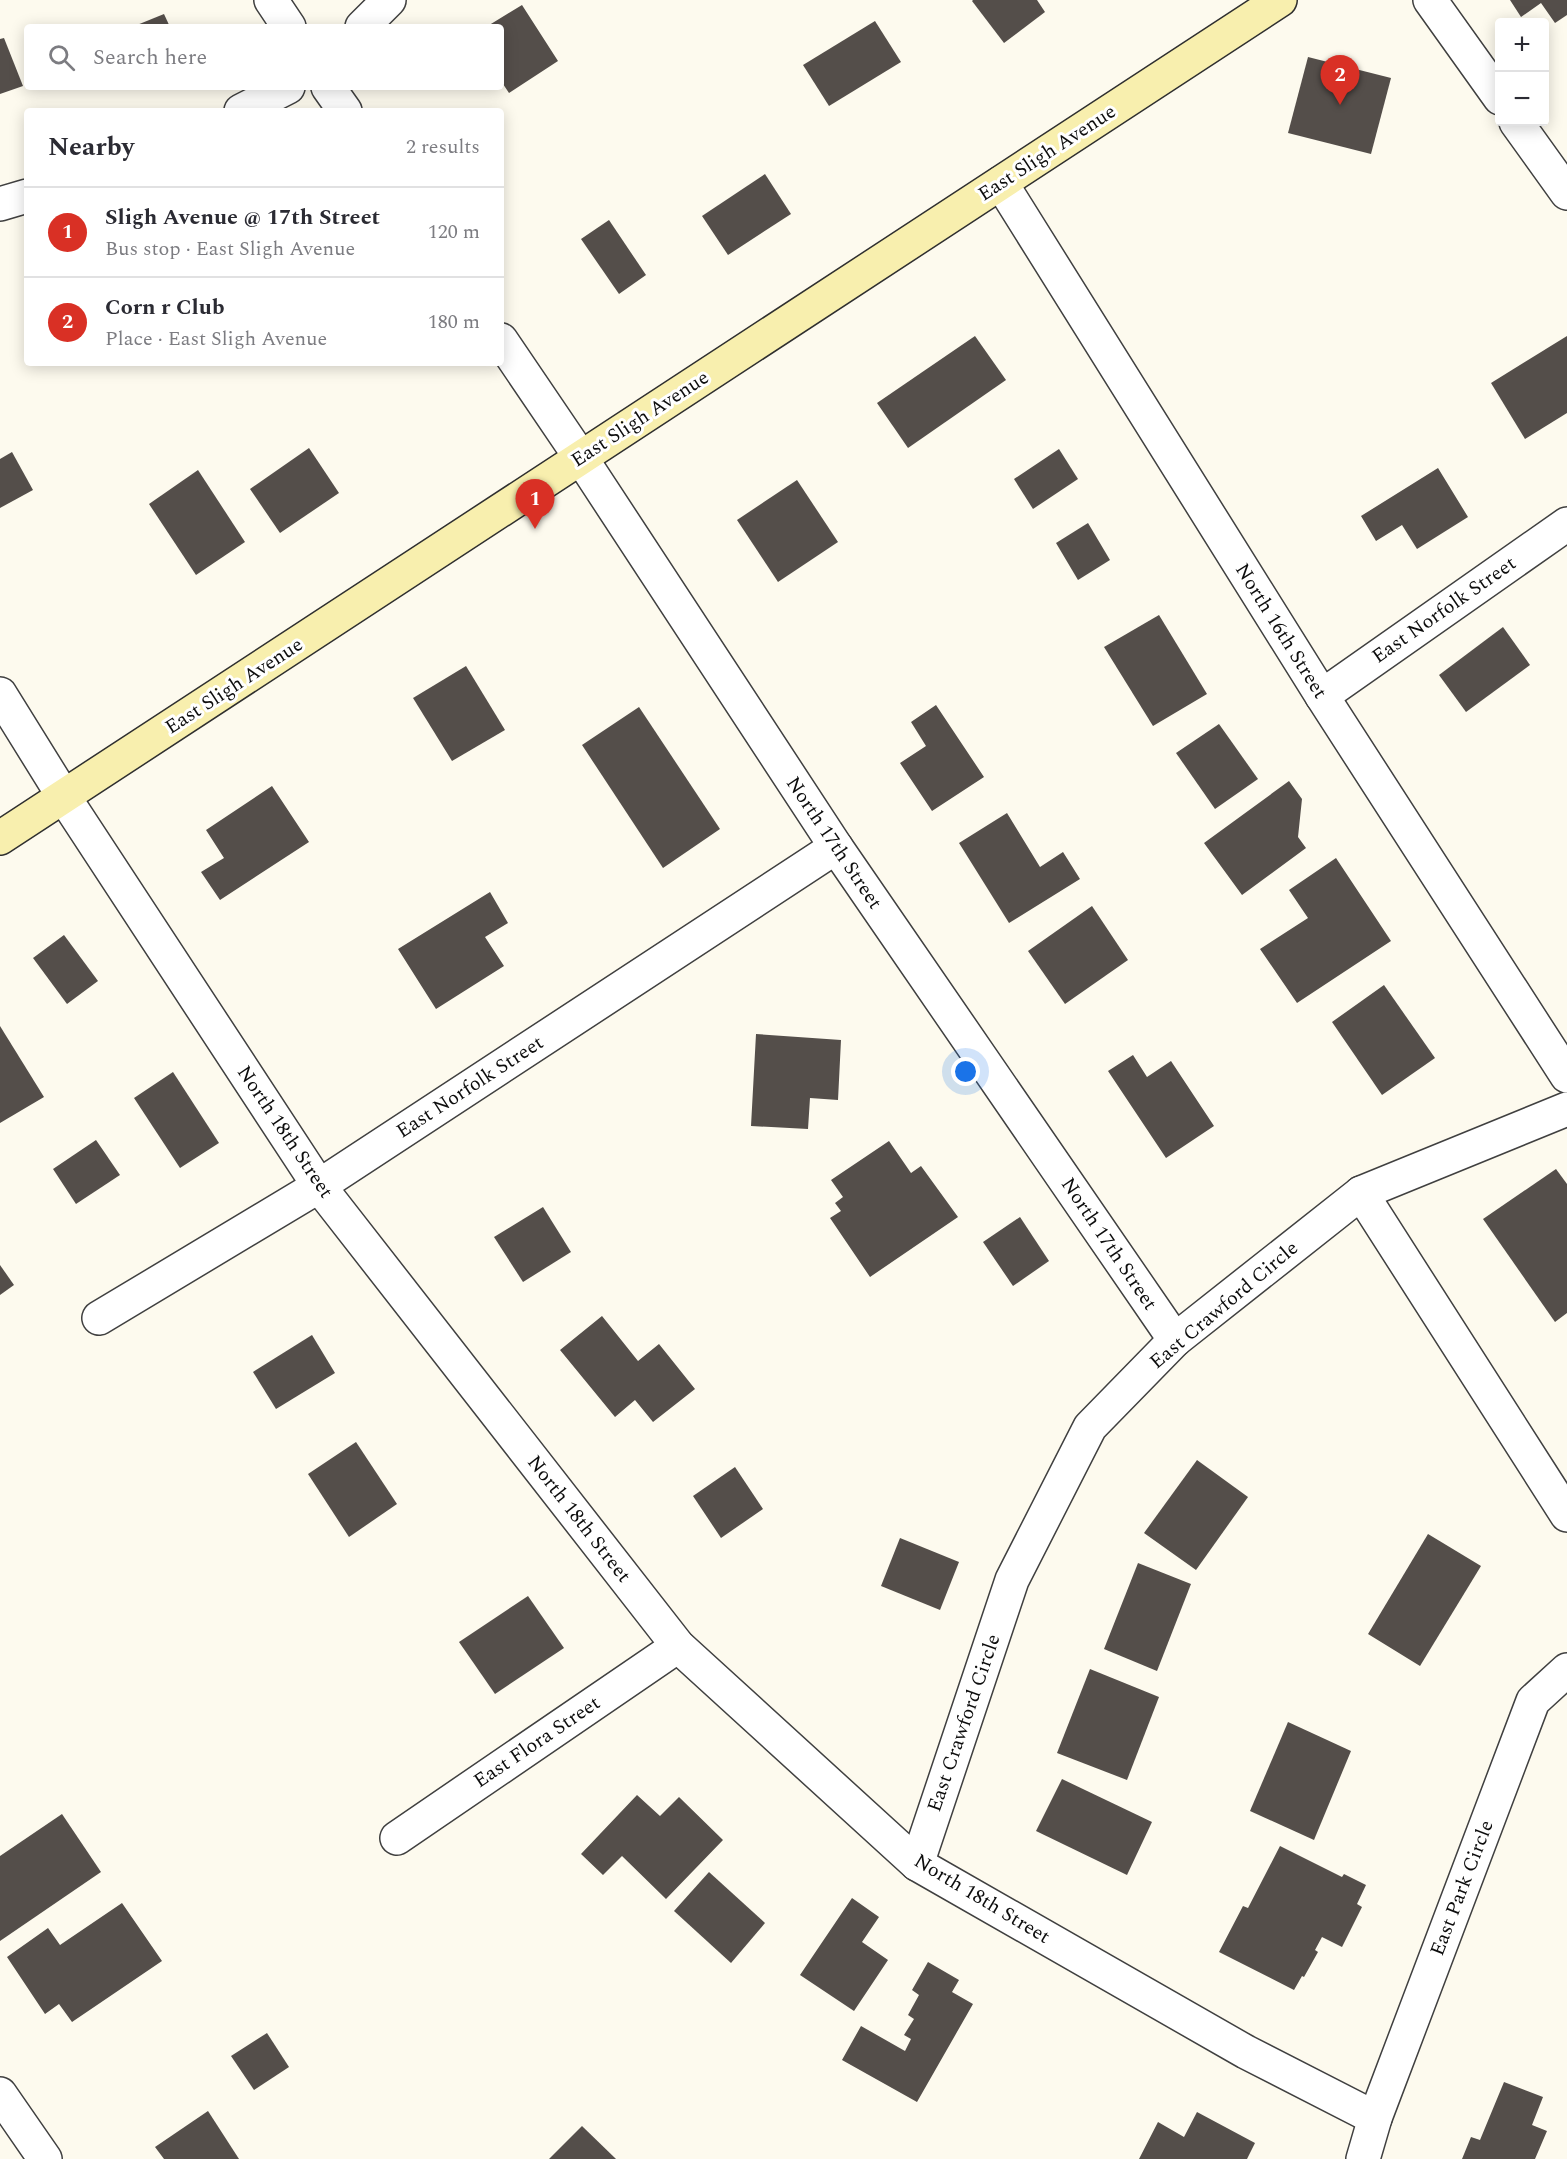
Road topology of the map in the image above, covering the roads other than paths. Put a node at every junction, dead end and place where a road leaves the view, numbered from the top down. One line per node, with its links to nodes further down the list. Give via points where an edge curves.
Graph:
1 (271, 0): 5 (street)
2 (389, 0): 6 (street)
3 (1280, 0): 13 (street, East Sligh Avenue)
4 (1430, 0): 9 (street)
5 (287, 24)
6 (365, 24)
7 (282, 90): 10 (street)
8 (330, 90): 11 (street)
9 (1495, 91)
10 (247, 108)
11 (343, 108)
12 (1519, 126): 14 (street)
13 (1001, 183): 18 (street, East Sligh Avenue); 21 (street, North 16th Street)
14 (1567, 193)
15 (24, 197): 16 (street)
16 (0, 204)
17 (504, 344): 18 (street, North 17th Street)
18 (581, 458): 22 (street, East Sligh Avenue); 24 (street, North 17th Street)
19 (1567, 524): 21 (street, East Norfolk Street)
20 (0, 694): 22 (street, North 18th Street)
21 (1322, 696): 25 (street, North 16th Street)
22 (64, 797): 23 (street, East Sligh Avenue); 27 (street, North 18th Street)
23 (0, 838)
24 (836, 847): 27 (street, East Norfolk Street); 30 (street, North 17th Street)
25 (1567, 1076)
26 (1567, 1109): 28 (street, East Crawford Circle)
27 (319, 1186): 29 (street, East Norfolk Street); 32 (street, North 18th Street)
28 (1361, 1193): 30 (street, East Crawford Circle); 31 (street)
29 (99, 1318)
30 (1175, 1340): 35 (street, East Crawford Circle, via 1090,1427 1012,1580)
31 (1567, 1515)
32 (678, 1646): 34 (street, East Flora Street); 35 (street, North 18th Street)
33 (1567, 1670): 37 (street, East Park Circle, via 1533,1701)
34 (398, 1838)
35 (917, 1864): 37 (street, North 18th Street, via 1246,2052)
36 (2, 2103): 38 (street)
37 (1374, 2118): 39 (street, East Park Circle)
38 (45, 2159)
39 (1363, 2159)

